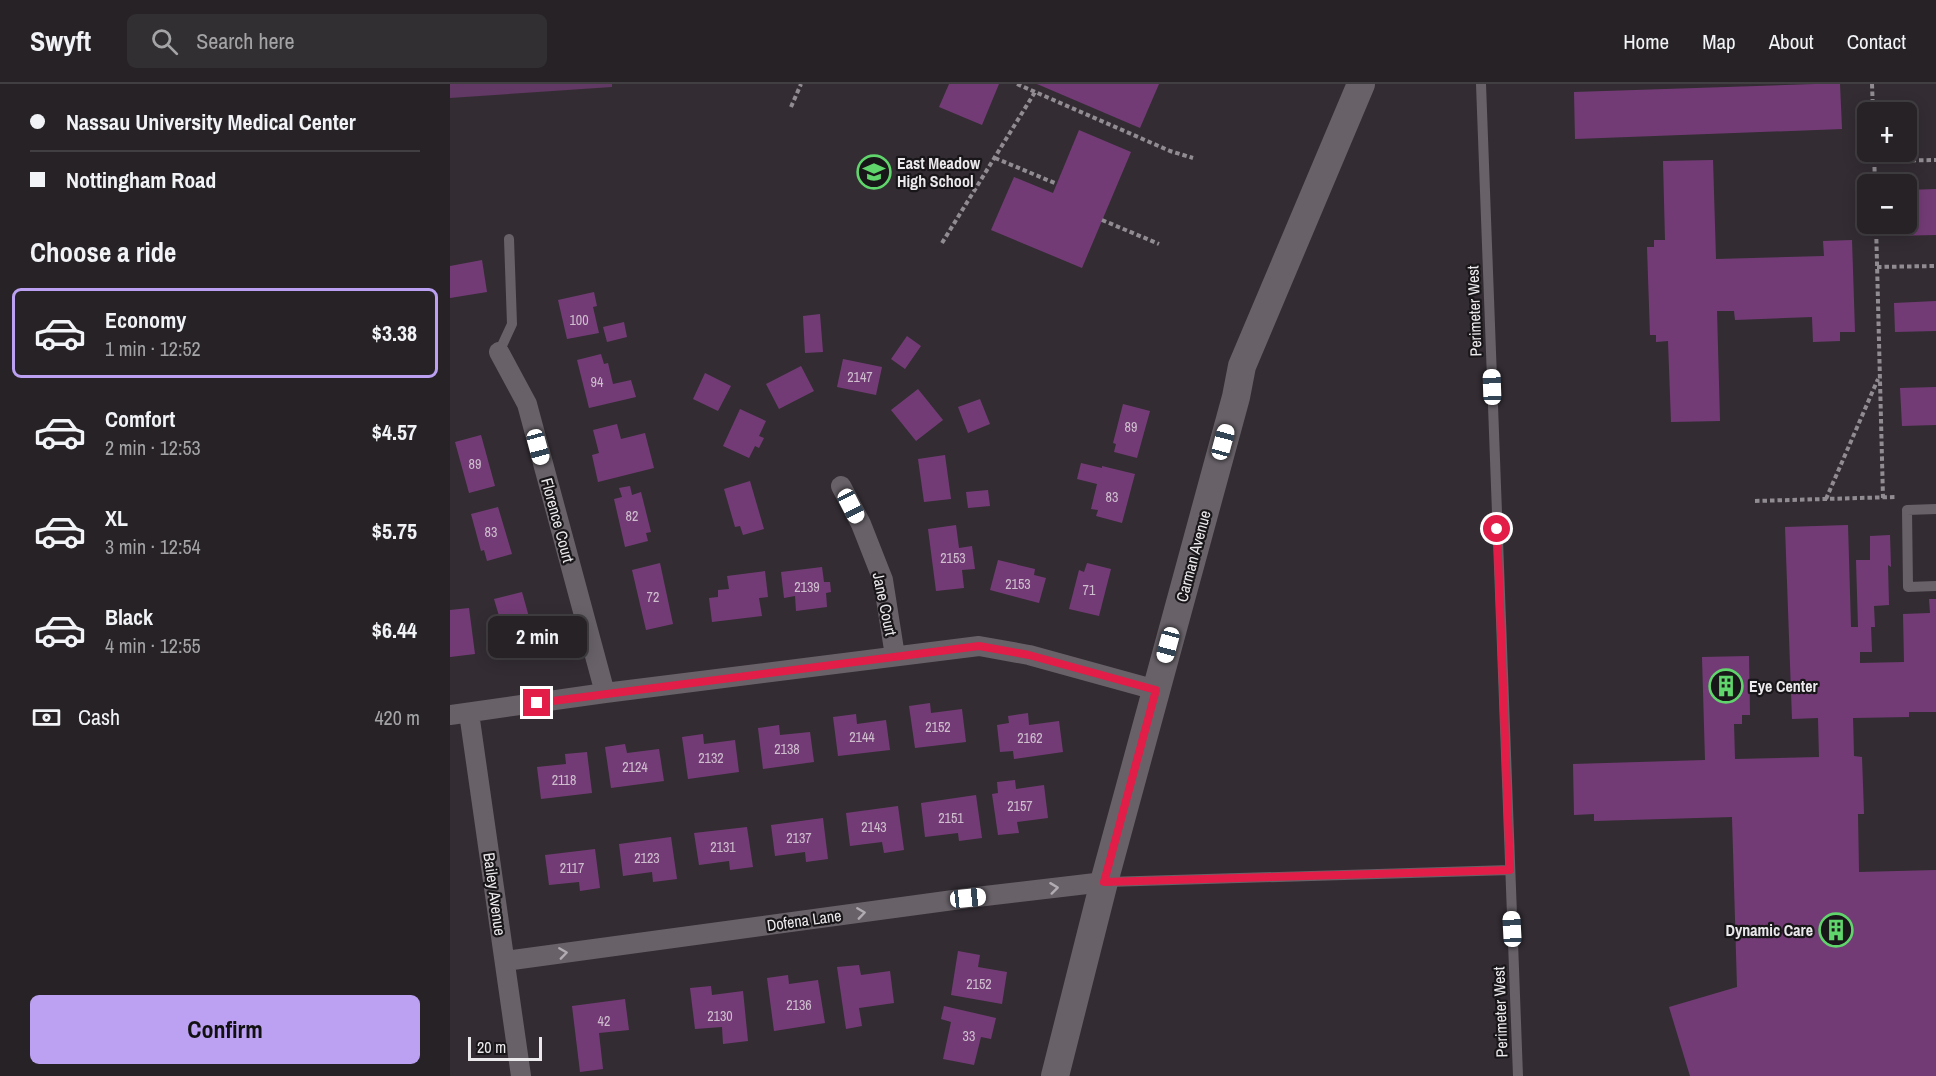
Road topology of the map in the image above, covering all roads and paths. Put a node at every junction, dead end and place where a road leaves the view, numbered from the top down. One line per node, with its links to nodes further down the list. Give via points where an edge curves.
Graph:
1 (1017, 84): 6 (path)
2 (1361, 84): 31 (main road, Carman Avenue, via 1242,366)
3 (1480, 84): 34 (lane, Perimeter West)
4 (1872, 84): 7 (path)
5 (799, 85): 8 (path)
6 (1035, 92): 9 (path); 10 (path)
7 (1873, 102)
8 (791, 107)
9 (995, 158): 13 (path); 17 (path)
10 (1193, 158)
11 (1917, 160): 12 (path)
12 (1936, 160)
13 (1057, 184)
14 (1102, 220): 18 (path)
15 (1876, 234): 20 (path)
16 (509, 239): 21 (lane, via 512,324)
17 (942, 243)
18 (1159, 244)
19 (1936, 266): 20 (path)
20 (1877, 267): 22 (path)
21 (499, 352): 32 (street, Florence Court, via 527,404)
22 (1880, 375): 25 (path); 26 (path)
23 (841, 486): 30 (street, Jane Court, via 883,580)
24 (1904, 497): 25 (path)
25 (1883, 498): 26 (path)
26 (1826, 499): 27 (path)
27 (1755, 501)
28 (1936, 509): 29 (lane, via 1906,510 1908,587)
29 (1936, 586)
30 (895, 657): 31 (street, via 979,646 1029,655); 32 (street)
31 (1156, 690): 35 (main road, Carman Avenue)
32 (605, 693): 33 (street)
33 (459, 714): 36 (street, Bailey Avenue)
34 (1510, 870): 35 (lane); 39 (lane, Perimeter West)
35 (1104, 882): 36 (street, Dofena Lane, one-way to 35); 38 (main road, Carman Avenue)
36 (505, 961): 37 (street, Bailey Avenue)
37 (521, 1076)
38 (1055, 1076)
39 (1518, 1076)

